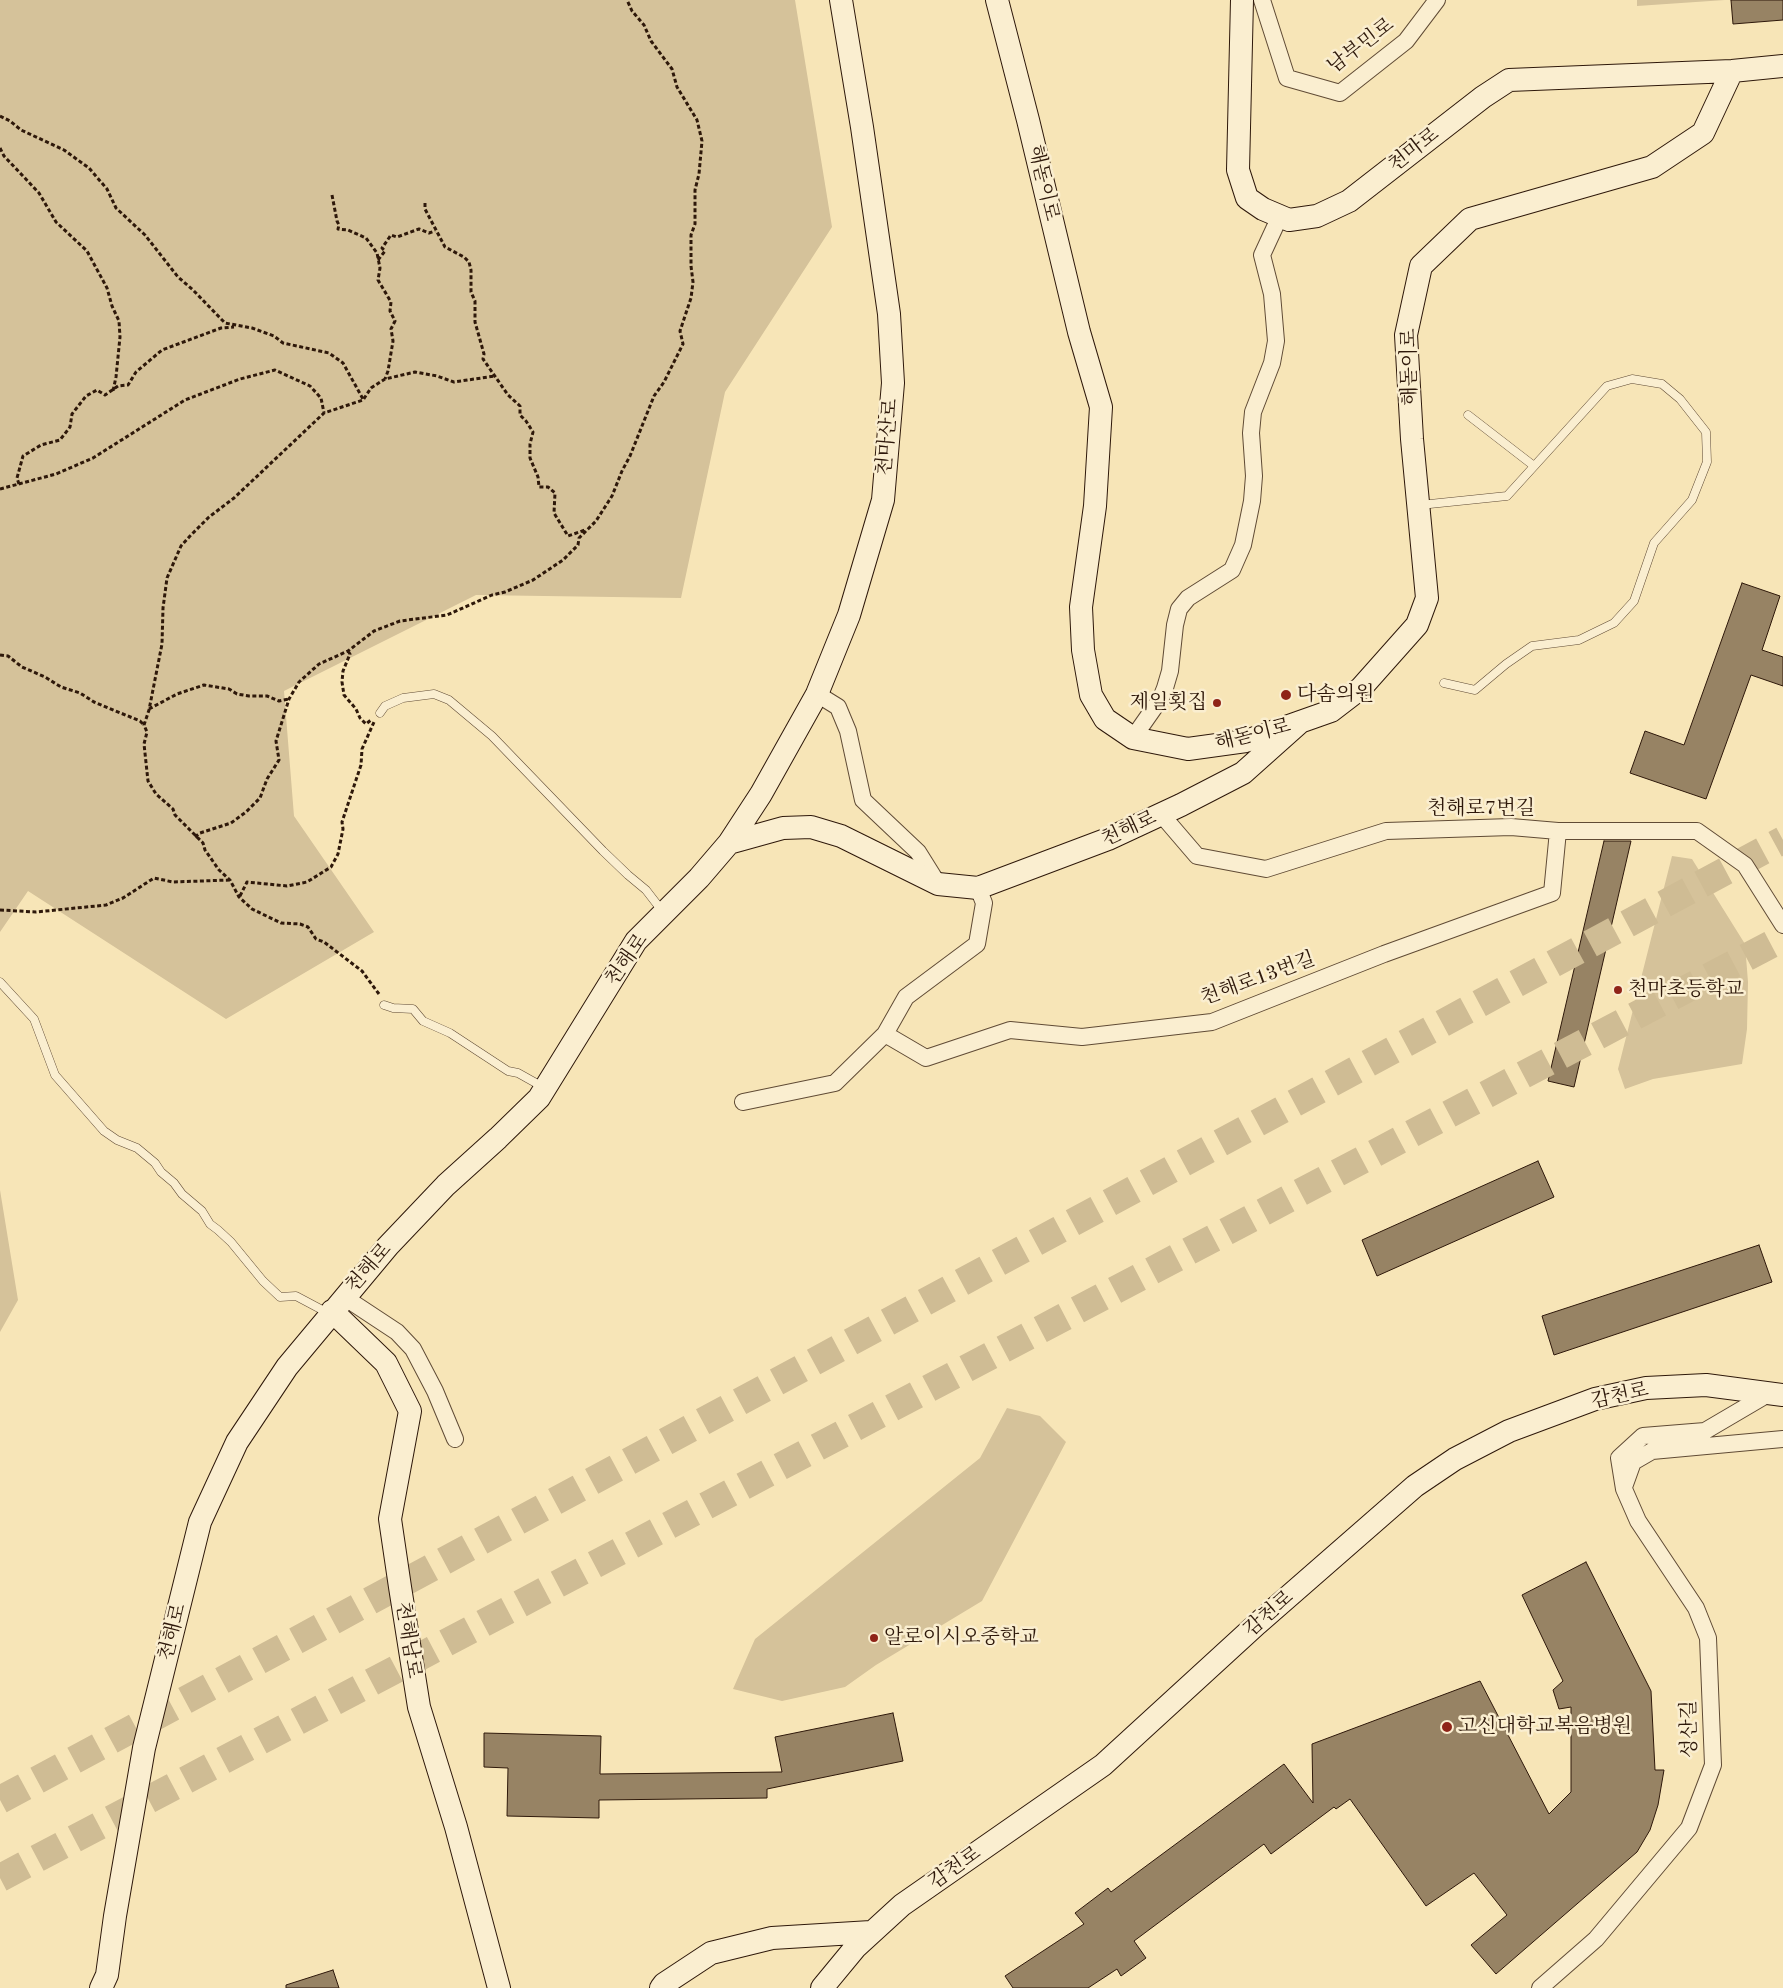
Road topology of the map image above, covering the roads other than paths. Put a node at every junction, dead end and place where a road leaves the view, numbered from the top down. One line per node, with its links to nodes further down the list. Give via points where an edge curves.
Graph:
1 (842, 0): 13 (street, 천마산로, via 889,314 893,383 883,500 849,615)
2 (997, 0): 16 (street, 해돋이로, via 1100,407 1095,506 1081,607 1083,650 1091,695 1104,719)
3 (1242, 0): 8 (street, 천마로, via 1238,170 1247,198)
4 (1262, 0): 5 (street, 남부민로, via 1287,78 1340,93 1406,41)
5 (1437, 0)
6 (1783, 66): 7 (street, 천마로)
7 (1732, 71): 8 (street, 천마로, via 1508,80 1349,201 1317,216 1289,220); 11 (street, 해돋이로, via 1703,132 1652,167 1470,219 1421,266 1406,335)
8 (1280, 216): 16 (street, via 1262,255 1272,294 1276,341 1272,363 1253,412 1254,476 1243,545 1232,570 1188,598 1179,609 1165,688)
9 (1468, 415): 10 (lane)
10 (1534, 466): 11 (lane, via 1507,496); 12 (lane, via 1607,386 1632,379 1662,384 1680,399 1706,432 1706,462 1692,500 1654,543 1634,601 1614,623 1579,640 1532,646 1475,690)
11 (1418, 505): 15 (street, 해돋이로, via 1427,598 1417,625 1361,688 1331,711)
12 (1444, 683)
13 (817, 694): 19 (street, 천마산로, via 761,794); 20 (street, via 838,707 848,731 863,800 918,852)
14 (380, 713): 22 (lane, via 385,706 403,698 434,694 449,700 492,736 603,851 646,890)
15 (1299, 723): 16 (street, 해돋이로, via 1246,741 1188,749); 17 (street, 천해로, via 1243,773)
16 (1133, 738)
17 (1161, 814): 18 (street, 천해로7번길, via 1197,856 1266,868 1386,831 1511,827); 21 (street, 천해로, via 1108,840)
18 (1558, 831): 23 (street, 천해로7번길, via 1697,831 1745,865); 26 (street, 천해로13번길, via 1552,893 1384,954 1212,1022 1082,1037 1010,1030 926,1058)
19 (729, 843): 20 (street, 천해로, via 784,828 811,827 841,836); 22 (street, 천해로)
20 (938, 884): 21 (street, 천해로)
21 (978, 888): 26 (street, via 984,903 977,944 906,997)
22 (664, 913): 27 (street, 천해로, via 636,942)
23 (1783, 925)
24 (0, 982): 29 (lane, via 34,1018 55,1076 104,1131 137,1148 155,1163 280,1296 296,1296)
25 (384, 1005): 27 (lane, via 413,1009 424,1021 450,1033 508,1071)
26 (885, 1034): 28 (street, via 835,1083)
27 (544, 1088): 29 (street, 천해로, via 539,1098 394,1239)
28 (743, 1102)
29 (335, 1308): 31 (street, via 397,1332 413,1349); 35 (street, 천해로, via 287,1367 237,1442 200,1522 144,1748 108,1975); 36 (street, 천해남로, via 386,1363 410,1411 390,1519 400,1587 419,1707 456,1827)
30 (1776, 1395): 33 (street, 성산길, via 1705,1431 1643,1436 1619,1458); 34 (street, 감천로, via 1706,1385 1646,1388 1594,1399 1509,1431 1455,1459 1415,1486 1103,1765 902,1905)
31 (455, 1439)
32 (1783, 1439): 33 (street, via 1652,1451 1633,1462)
33 (1624, 1489): 39 (street, 성산길, via 1638,1521 1696,1608 1708,1638 1713,1765 1689,1828 1596,1939)
34 (871, 1932): 37 (street, via 772,1938 711,1953); 38 (street, 감천로)
35 (101, 1988)
36 (499, 1988)
37 (661, 1988)
38 (822, 1988)
39 (1540, 1988)

